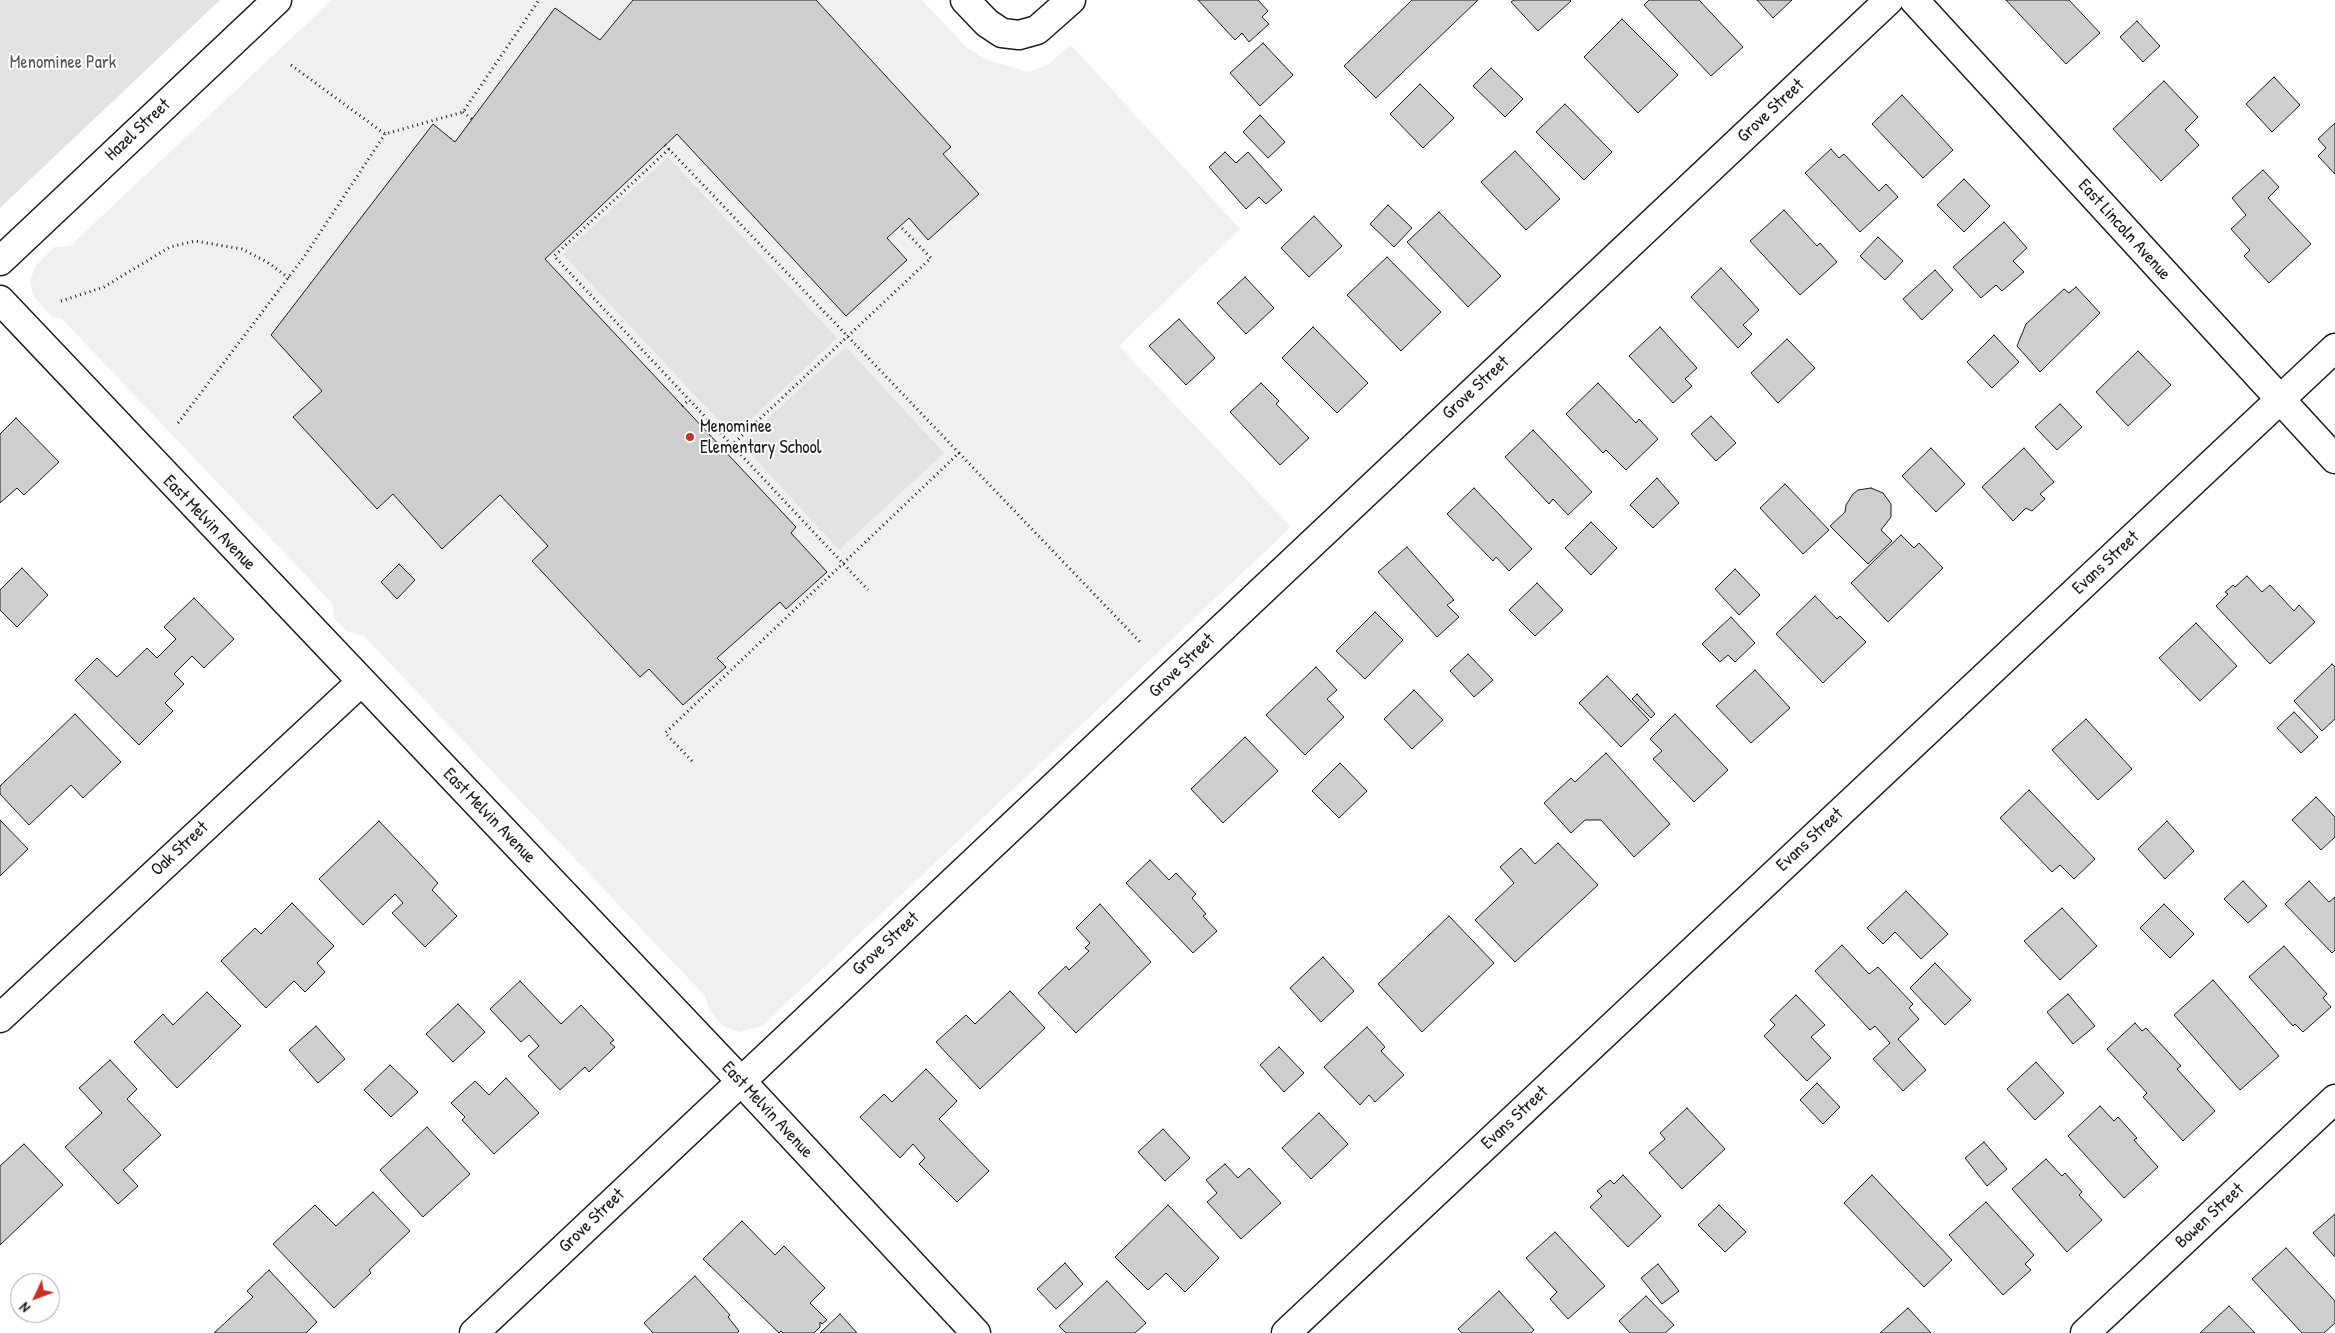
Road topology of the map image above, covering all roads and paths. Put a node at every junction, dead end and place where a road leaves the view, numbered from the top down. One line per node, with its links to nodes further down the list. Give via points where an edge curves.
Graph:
1 (277, 0): 14 (street, Hazel Street)
2 (539, 0): 8 (path)
3 (1071, 0): 6 (street, via 1027,35 1002,32)
4 (1889, 0): 33 (street, Grove Street)
5 (1914, 0): 21 (street, East Lincoln Avenue)
6 (970, 5)
7 (292, 65): 10 (path)
8 (463, 112): 9 (path); 10 (path)
9 (472, 119)
10 (385, 134): 15 (path)
11 (666, 145): 12 (path)
12 (669, 149): 18 (path); 20 (path, via 554,256)
13 (900, 226): 18 (path, via 931,258)
14 (0, 261)
15 (289, 278): 17 (path, via 242,249 195,241 170,247 104,287); 23 (path)
16 (0, 300): 30 (street, East Melvin Avenue)
17 (62, 301)
18 (848, 337): 24 (path); 25 (path)
19 (2335, 348): 21 (street, Evans Street)
20 (689, 400): 22 (path); 24 (path)
21 (2279, 400): 26 (street, East Lincoln Avenue); 38 (street, Evans Street)
22 (682, 406)
23 (178, 423)
24 (731, 446): 27 (path)
25 (959, 453): 27 (path); 29 (path)
26 (2335, 459)
27 (842, 564): 28 (path); 31 (path, via 666,733)
28 (868, 590)
29 (1142, 644)
30 (361, 682): 32 (street, Oak Street); 33 (street, East Melvin Avenue)
31 (692, 761)
32 (0, 1018)
33 (740, 1080): 36 (street, Grove Street); 37 (street, East Melvin Avenue)
34 (2335, 1099): 35 (street, Bowen Street)
35 (2094, 1330)
36 (474, 1333)
37 (976, 1333)
38 (1286, 1333)

